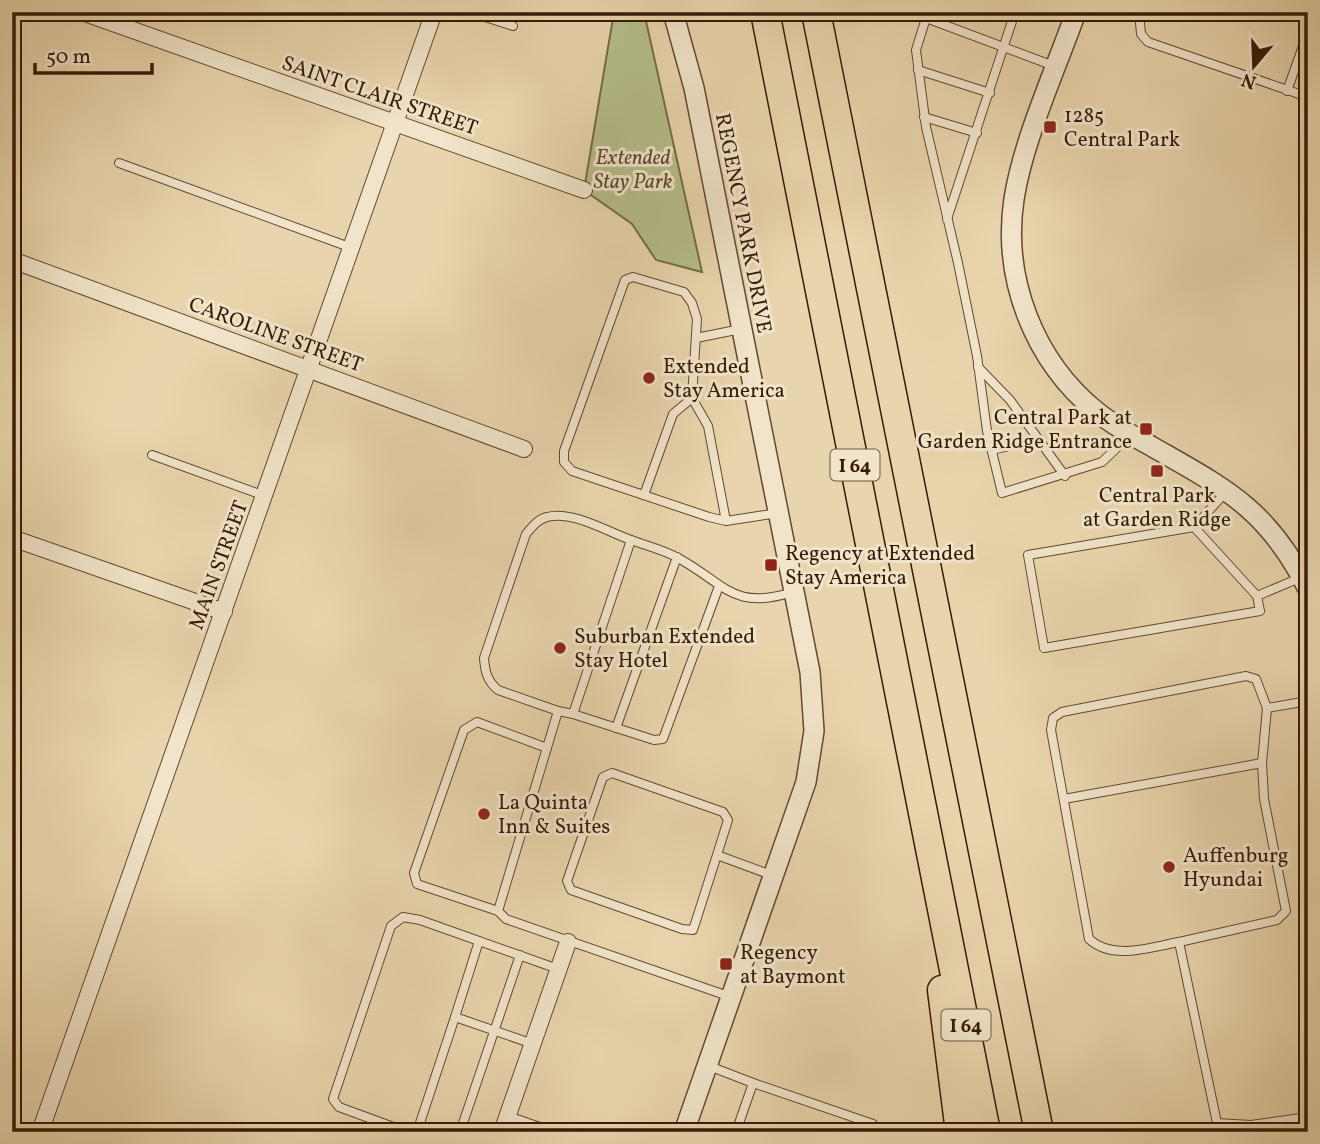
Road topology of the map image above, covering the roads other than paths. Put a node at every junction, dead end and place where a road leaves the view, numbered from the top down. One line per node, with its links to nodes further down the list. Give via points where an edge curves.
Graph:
1 (82, 12): 20 (street, SAINT CLAIR STREET)
2 (434, 12): 20 (street, MAIN STREET)
3 (470, 12): 11 (lane)
4 (673, 12): 27 (street, REGENCY PARK DRIVE, via 694,88)
5 (765, 12): 63 (highway, I 64)
6 (816, 12): 88 (highway, I 64)
7 (1015, 12): 13 (lane)
8 (1076, 12): 14 (street)
9 (1139, 12): 16 (lane, via 1141,34 1148,42)
10 (924, 15): 13 (lane); 15 (lane, via 916,50)
11 (513, 26)
12 (1308, 32): 16 (lane)
13 (1004, 47): 14 (lane); 17 (lane)
14 (1057, 67): 32 (street, via 1023,160 1014,199 1013,270 1020,302 1054,365 1097,413)
15 (918, 70): 17 (lane); 19 (lane)
16 (1287, 91): 18 (lane)
17 (990, 93): 21 (lane)
18 (1308, 97)
19 (925, 117): 21 (lane); 24 (lane)
20 (396, 122): 23 (street, SAINT CLAIR STREET); 25 (street, MAIN STREET)
21 (977, 132): 24 (lane)
22 (119, 163): 25 (lane)
23 (584, 190)
24 (947, 219): 29 (lane)
25 (352, 248): 30 (street, MAIN STREET)
26 (12, 260): 30 (street, CAROLINE STREET)
27 (742, 329): 28 (lane); 41 (street, REGENCY PARK DRIVE)
28 (696, 338): 31 (lane); 39 (lane, via 697,318 684,292 633,277 625,280 564,462 572,471)
29 (978, 367): 33 (lane); 35 (lane)
30 (310, 370): 34 (street, CAROLINE STREET); 40 (street, MAIN STREET)
31 (692, 398): 39 (lane, via 673,414); 42 (lane, via 708,425)
32 (1131, 434): 37 (lane, via 1102,462); 38 (street)
33 (1038, 439): 35 (lane); 37 (lane)
34 (524, 449)
35 (992, 450): 37 (lane, via 1002,493)
36 (152, 455): 40 (lane)
37 (1065, 476)
38 (1227, 491): 43 (lane); 47 (street, via 1271,528)
39 (644, 495): 42 (lane)
40 (265, 496): 51 (street, MAIN STREET)
41 (778, 513): 42 (lane); 49 (street, REGENCY PARK DRIVE)
42 (726, 521)
43 (1194, 527): 50 (lane); 50 (lane, via 1028,555 1044,648 1260,611)
44 (12, 538): 51 (street)
45 (631, 540): 46 (lane); 54 (lane, via 569,517 548,516 526,534 484,658 485,669 498,690); 55 (lane)
46 (677, 557): 48 (lane); 56 (lane)
47 (1305, 583): 50 (lane)
48 (719, 586): 49 (lane, via 750,600); 56 (lane, via 663,739)
49 (794, 592): 61 (street, REGENCY PARK DRIVE, via 810,672 814,731 806,782)
50 (1258, 596)
51 (224, 612): 77 (street, MAIN STREET)
52 (1308, 701): 53 (lane)
53 (1267, 708): 58 (lane); 59 (lane, via 1256,679 1246,676 1062,712 1053,718 1051,730)
54 (558, 711): 55 (lane); 57 (lane)
55 (573, 714): 56 (lane)
56 (616, 728)
57 (547, 748): 62 (lane); 62 (lane, via 477,722 464,730 414,873 417,884)
58 (1262, 763): 59 (lane); 66 (lane, via 1264,799 1286,911 1278,920)
59 (1064, 799): 66 (lane, via 1089,939 1100,950 1115,952)
60 (717, 855): 60 (lane, via 693,930 571,890 567,881 603,777 612,773 723,812 728,820); 61 (lane)
61 (774, 876): 69 (street, REGENCY PARK DRIVE)
62 (498, 911): 65 (lane, via 506,919)
63 (944, 918): 86 (highway, via 942,992); 87 (highway, I 64)
64 (479, 941): 67 (lane); 70 (lane); 78 (lane, via 403,917 391,926 333,1099 339,1107)
65 (568, 942): 68 (street); 69 (lane)
66 (1179, 942): 76 (lane, via 1217,1123 1251,1125)
67 (520, 955): 68 (lane); 71 (lane)
68 (558, 969): 72 (street)
69 (731, 997): 73 (street, REGENCY PARK DRIVE)
70 (455, 1017): 71 (lane); 79 (lane)
71 (494, 1031): 72 (lane); 80 (lane)
72 (533, 1044): 75 (street)
73 (707, 1066): 74 (lane); 83 (street, REGENCY PARK DRIVE)
74 (753, 1083): 84 (lane); 85 (lane, via 873,1124)
75 (508, 1115): 81 (street); 82 (lane)
76 (1308, 1117)
77 (40, 1132)
78 (407, 1132)
79 (416, 1132)
80 (460, 1132)
81 (502, 1132)
82 (554, 1132)
83 (684, 1132)
84 (736, 1132)
85 (874, 1132)
86 (960, 1132)
87 (986, 1132)
88 (1038, 1132)

